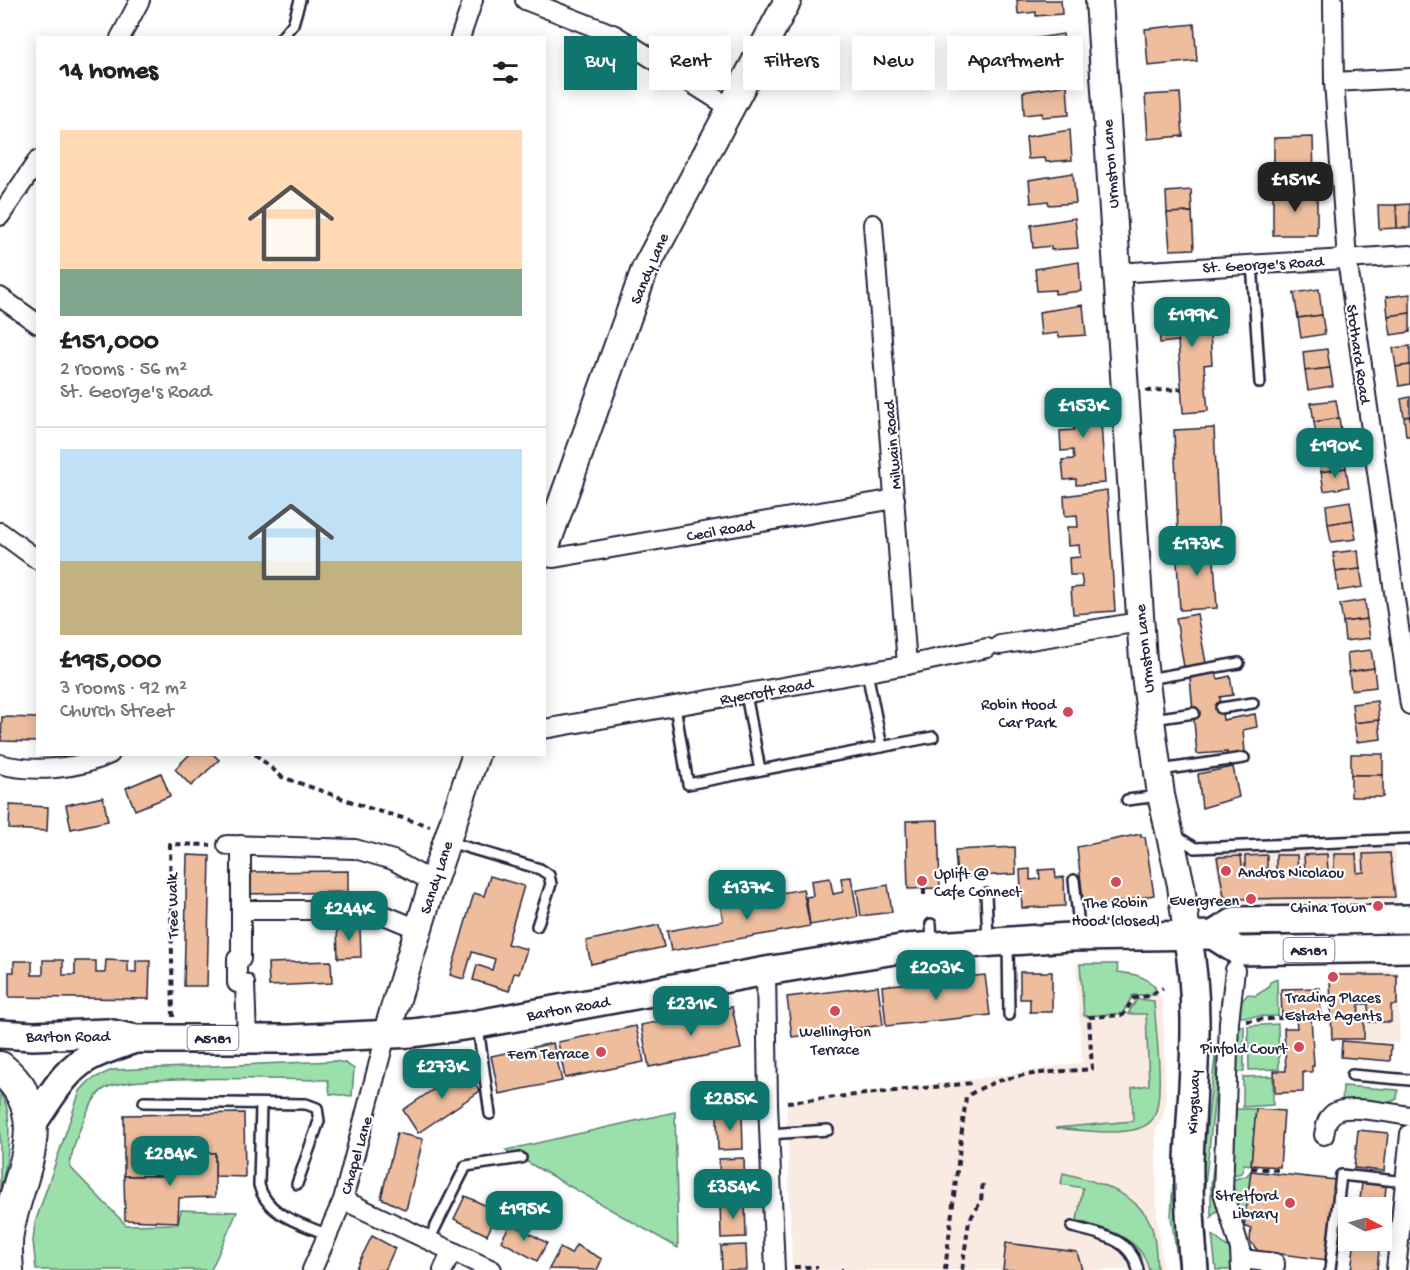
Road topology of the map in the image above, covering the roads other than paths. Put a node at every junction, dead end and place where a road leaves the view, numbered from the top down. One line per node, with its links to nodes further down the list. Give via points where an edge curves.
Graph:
1 (140, 0): 8 (street)
2 (300, 0): 9 (lane, via 293,24)
3 (473, 0): 10 (street)
4 (525, 0): 13 (street, via 615,35)
5 (788, 0): 13 (main road, Sandy Lane)
6 (1099, 0): 20 (main road, Urmston Lane)
7 (1333, 0): 12 (street, Stothard Road)
8 (125, 36)
9 (283, 36)
10 (461, 36)
11 (1410, 78): 12 (street)
12 (1334, 81): 18 (street, Stothard Road)
13 (729, 107): 26 (main road, Sandy Lane, via 645,269)
14 (36, 163): 15 (street)
15 (0, 216)
16 (873, 224): 24 (street, Milwain Road)
17 (1410, 255): 18 (street, St. George's Road)
18 (1347, 259): 19 (street, St. George's Road); 36 (street, Stothard Road)
19 (1252, 263): 20 (street, St. George's Road); 23 (lane)
20 (1116, 273): 29 (main road, Urmston Lane)
21 (0, 297): 22 (street)
22 (36, 323)
23 (1260, 383)
24 (895, 499): 27 (street, Cecil Road); 31 (street, Milwain Road)
25 (0, 532): 28 (street)
26 (546, 546)
27 (546, 557)
28 (36, 559)
29 (1140, 624): 31 (street, Ryecroft Road); 33 (main road, Urmston Lane)
30 (1239, 663): 33 (lane)
31 (907, 665): 32 (street, Ryecroft Road)
32 (867, 672): 34 (street, Ryecroft Road); 43 (lane)
33 (1145, 679): 40 (main road, Urmston Lane)
34 (746, 694): 37 (street, Ryecroft Road); 48 (lane)
35 (1253, 703): 38 (lane)
36 (1410, 705)
37 (675, 706): 41 (street, Ryecroft Road); 48 (lane, via 688,784)
38 (1221, 708)
39 (1194, 712): 40 (lane)
40 (1151, 720): 49 (main road, Urmston Lane)
41 (546, 729)
42 (933, 737): 43 (lane)
43 (882, 747): 48 (lane)
44 (106, 756): 47 (street, via 49,769)
45 (475, 756): 53 (main road, Sandy Lane)
46 (1244, 758): 49 (lane)
47 (0, 764)
48 (760, 770)
49 (1158, 770): 50 (main road, Urmston Lane)
50 (1161, 795): 51 (lane); 52 (main road, Urmston Lane)
51 (1127, 800)
52 (1168, 831): 54 (lane, via 1195,848); 62 (main road, Urmston Lane, via 1181,885)
53 (448, 836): 56 (main road, Sandy Lane); 60 (lane, via 540,868 549,875 551,884)
54 (1410, 839)
55 (1074, 880): 63 (lane)
56 (433, 882): 58 (street, via 393,860 355,849 234,845); 61 (main road, Sandy Lane)
57 (986, 894): 64 (lane)
58 (241, 910): 61 (street, via 372,910); 72 (street, via 237,983 245,983)
59 (1410, 920): 62 (main road, Barton Road / A5181, via 1236,921)
60 (537, 926)
61 (418, 929): 71 (main road, Sandy Lane)
62 (1200, 935): 63 (main road, Barton Road / A5181); 65 (main road, A5181, via 1238,951); 103 (main road, Kingsway, via 1189,1184)
63 (1080, 937): 64 (main road, Barton Road / A5181)
64 (998, 941): 66 (main road, Barton Road / A5181, via 931,934); 68 (lane)
65 (1410, 948)
66 (766, 970): 69 (main road, Barton Road / A5181); 83 (street)
67 (1232, 980): 95 (street, via 1223,1192)
68 (1009, 1015)
69 (478, 1024): 71 (main road, Barton Road / A5181); 79 (lane)
70 (0, 1034): 73 (main road, Barton Road / A5181, via 108,1033)
71 (386, 1035): 72 (main road, Barton Road / A5181); 89 (street, Chapel Lane)
72 (247, 1038): 73 (main road, Barton Road / A5181)
73 (136, 1039): 81 (main road, Barton Road / A5181, via 80,1063 64,1078)
74 (0, 1068): 81 (highway, via 19,1088)
75 (1352, 1075): 76 (lane)
76 (1410, 1080)
77 (144, 1102): 78 (lane)
78 (261, 1104): 88 (lane, via 306,1104 317,1108 320,1121); 92 (lane, via 262,1197 274,1211)
79 (490, 1114)
80 (1410, 1116): 85 (street, via 1346,1108 1334,1112 1326,1122)
81 (31, 1125): 90 (highway, via 26,1167)
82 (828, 1131): 83 (lane)
83 (769, 1134): 97 (street)
84 (1410, 1134): 87 (street)
85 (1324, 1135)
86 (520, 1158): 93 (lane, via 466,1166)
87 (1406, 1182): 104 (lane, via 1341,1175); 105 (street)
88 (297, 1184)
89 (343, 1200): 92 (street, Chapel Lane); 93 (street)
90 (7, 1210): 98 (highway)
91 (1072, 1227): 102 (lane, via 1122,1242)
92 (328, 1235): 99 (street, Chapel Lane)
93 (429, 1240): 94 (street)
94 (453, 1251): 100 (street); 101 (street)
95 (1241, 1265): 96 (street)
96 (1275, 1266)
97 (775, 1269)
98 (7, 1270)
99 (312, 1270)
100 (443, 1270)
101 (492, 1270)
102 (1138, 1270)
103 (1194, 1270)
104 (1330, 1270)
105 (1396, 1270)

